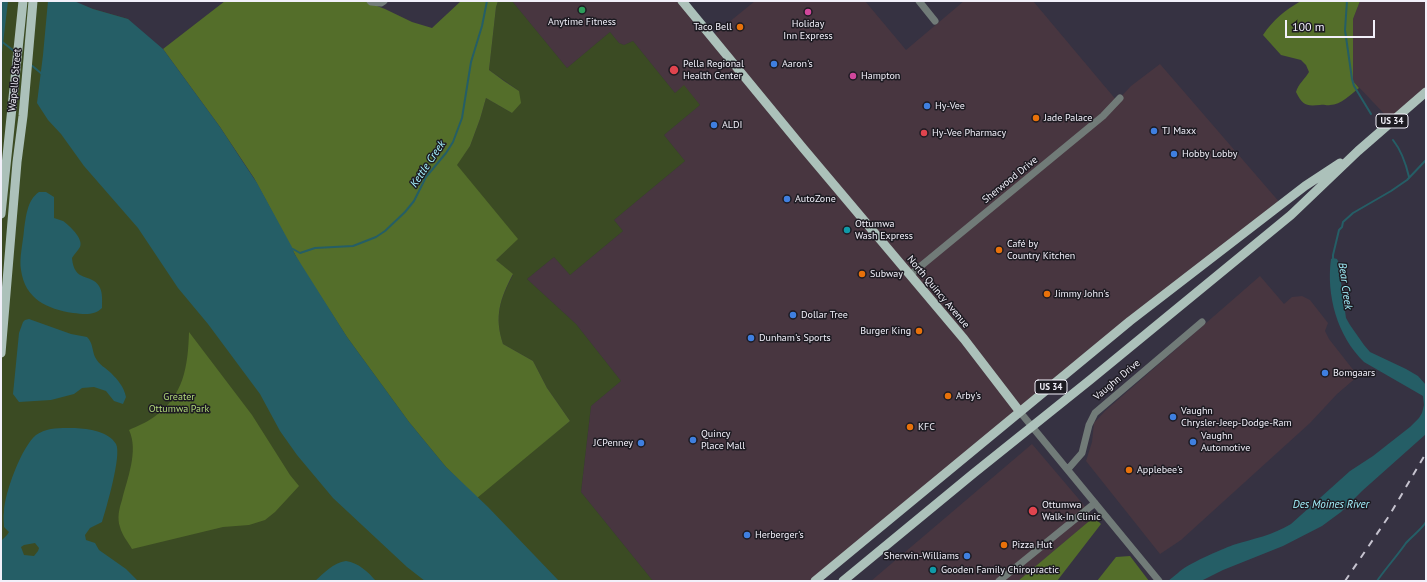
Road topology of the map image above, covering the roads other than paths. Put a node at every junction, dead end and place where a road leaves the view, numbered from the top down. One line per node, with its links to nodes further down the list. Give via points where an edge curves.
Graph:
1 (23, 1): 11 (main road, Wapello Street)
2 (33, 1): 14 (main road, Wapello Street)
3 (370, 1): 4 (street)
4 (384, 1)
5 (682, 1): 12 (main road, North Quincy Avenue)
6 (919, 1): 7 (street)
7 (935, 21)
8 (1426, 92): 10 (main road, US 34)
9 (1120, 98): 12 (street, Sherwood Drive, via 1103,116)
10 (1358, 151): 15 (main road, US 34, via 1300,190 1130,321); 16 (main road, US 34, via 1291,215)
11 (1, 214)
12 (910, 275): 15 (main road, North Quincy Avenue, via 964,339)
13 (1202, 322): 17 (street, Vaughn Drive, via 1095,413 1082,453)
14 (1, 353)
15 (1020, 412): 16 (street, North Quincy Avenue); 19 (main road, US 34)
16 (1032, 427): 17 (street, North Quincy Avenue); 20 (main road, US 34)
17 (1068, 469): 18 (street, North Quincy Avenue)
18 (1095, 503): 21 (street); 22 (street, North Quincy Avenue)
19 (815, 581)
20 (843, 581)
21 (999, 581)
22 (1159, 581)

